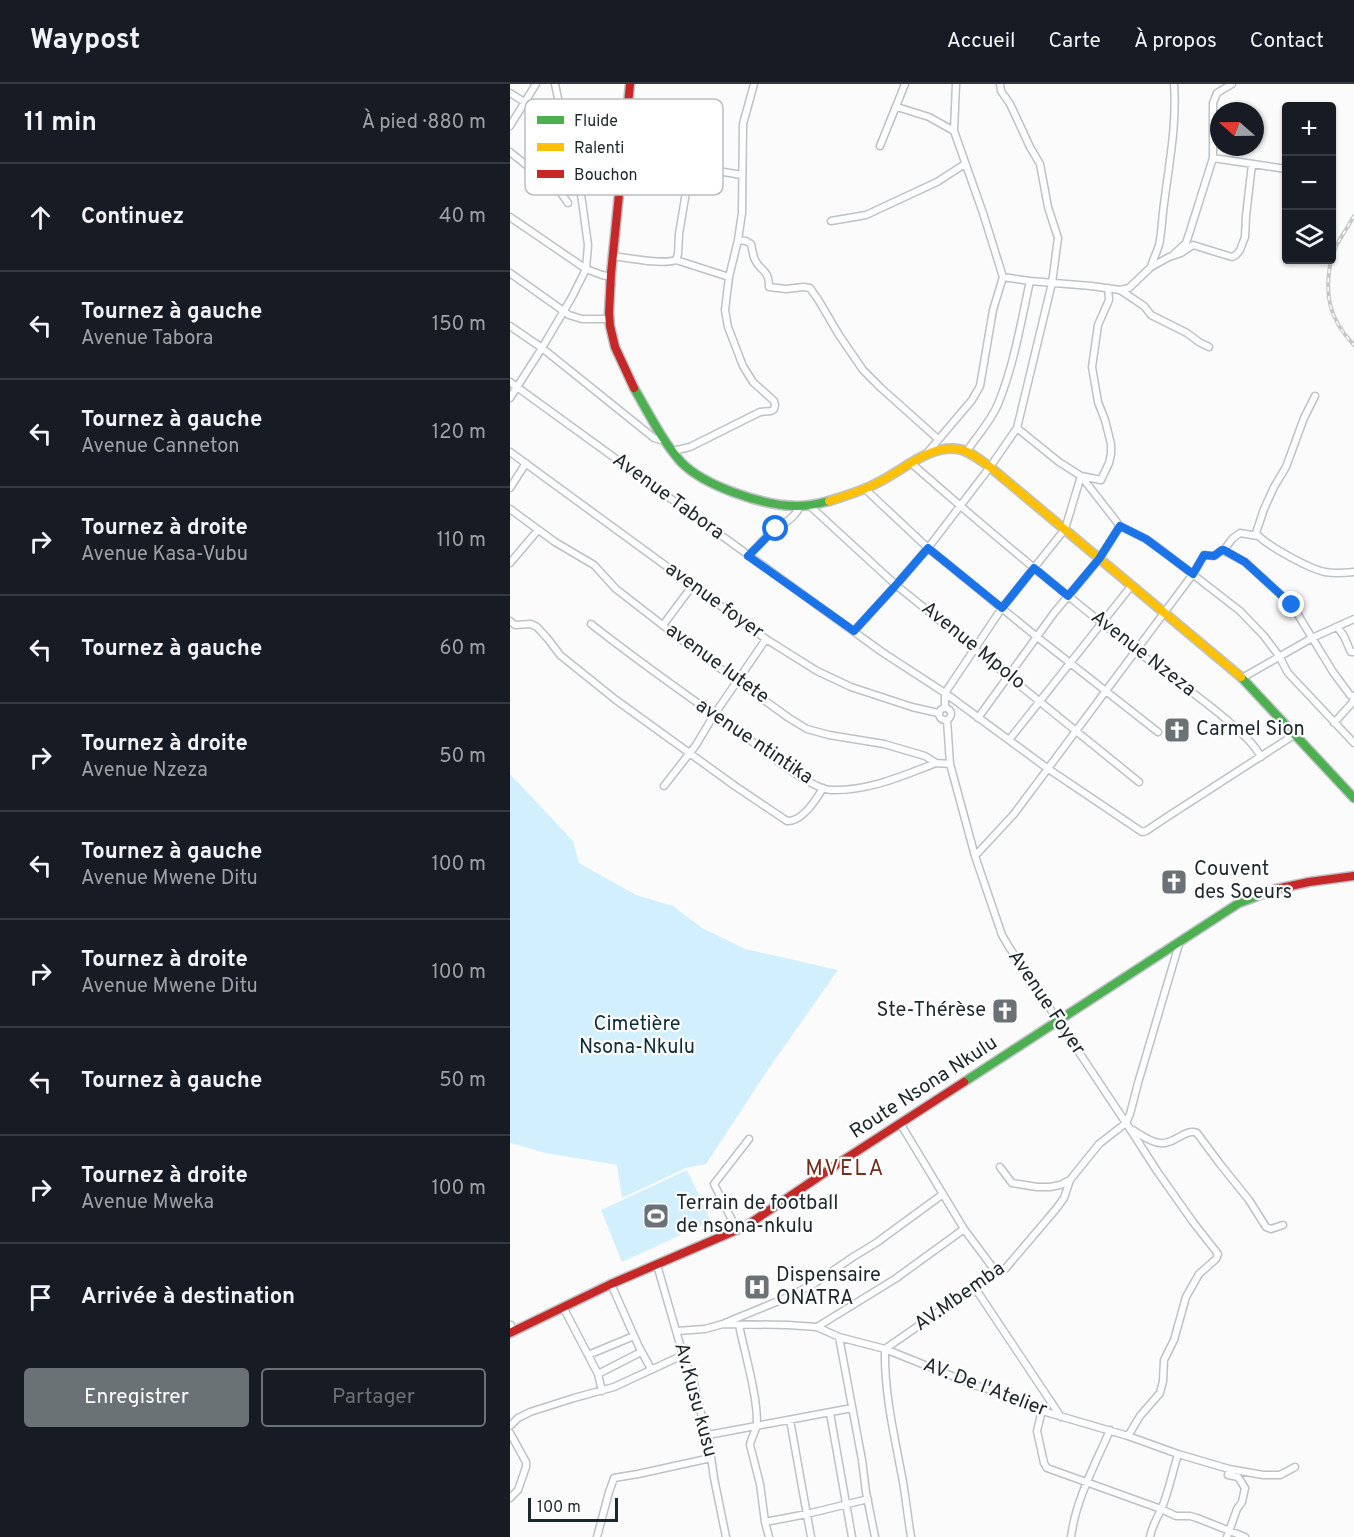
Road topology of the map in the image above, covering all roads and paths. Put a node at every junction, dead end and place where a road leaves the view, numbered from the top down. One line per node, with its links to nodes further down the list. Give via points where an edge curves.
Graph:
1 (537, 84): 11 (street)
2 (555, 84): 12 (street)
3 (630, 84): 13 (main road)
4 (754, 84): 26 (street, via 743,124)
5 (905, 84): 15 (street)
6 (956, 84): 17 (street)
7 (1000, 84): 45 (street, via 1040,164 1058,238)
8 (1174, 84): 38 (street, via 1173,135 1162,229)
9 (1232, 84): 20 (street, via 1217,93 1213,103)
10 (510, 93): 14 (street)
11 (528, 99)
12 (558, 99)
13 (628, 99)
14 (525, 103): 16 (street)
15 (897, 107): 17 (street); 18 (street)
16 (510, 126)
17 (954, 131): 22 (street)
18 (880, 146)
19 (510, 152): 21 (street)
20 (1213, 158): 23 (street); 36 (street, via 1186,243)
21 (525, 164)
22 (965, 164): 33 (street, via 866,216); 43 (street)
23 (1252, 164): 24 (street); 36 (street, via 1245,237 1236,255 1193,245)
24 (1282, 168)
25 (723, 172): 26 (street)
26 (742, 175): 34 (street)
27 (562, 195): 31 (street)
28 (581, 195): 39 (street, via 588,237)
29 (619, 195): 35 (main road)
30 (685, 195): 37 (street)
31 (568, 203)
32 (510, 217): 39 (street)
33 (831, 220)
34 (738, 240): 42 (street); 58 (street, via 750,242 754,259 769,278 770,287 810,288 863,370)
35 (613, 256): 37 (street); 41 (main road)
36 (1169, 257): 38 (street)
37 (676, 260): 42 (street)
38 (1151, 267): 47 (street, via 1129,288)
39 (586, 270): 41 (street); 48 (street)
40 (510, 273): 48 (street)
41 (611, 277): 49 (main road)
42 (729, 277): 60 (street, via 725,310 728,327 742,366 774,401 774,409 760,412 690,447)
43 (1003, 277): 44 (street); 58 (street, via 980,386)
44 (1030, 281): 45 (street); 61 (street, via 998,405)
45 (1052, 283): 46 (street); 57 (street)
46 (1108, 288): 47 (street); 67 (street, via 1109,300 1098,325 1092,367 1111,454 1101,480)
47 (1120, 290): 51 (street, via 1151,315)
48 (563, 310): 49 (street, via 576,318); 52 (street)
49 (609, 319): 59 (main road, via 618,356)
50 (510, 326): 52 (street)
51 (1209, 346)
52 (542, 348): 54 (street); 59 (street, via 654,438)
53 (510, 382): 54 (street, Avenue Tabora)
54 (517, 387): 56 (street); 80 (street, Avenue Tabora)
55 (1315, 396): 77 (street, via 1260,518)
56 (510, 398)
57 (1017, 428): 66 (street); 67 (street)
58 (938, 439): 63 (street)
59 (666, 441): 60 (main road)
60 (671, 451): 71 (main road, via 690,471 714,485)
61 (967, 451): 63 (main road, via 949,448); 66 (main road)
62 (510, 452): 64 (street, avenue foyer)
63 (926, 455): 65 (main road)
64 (526, 463): 68 (street); 86 (street, avenue foyer)
65 (910, 463): 69 (main road); 72 (street, Avenue Nzeza)
66 (990, 467): 72 (street); 75 (main road)
67 (1081, 476): 74 (street); 75 (street)
68 (510, 488)
69 (864, 488): 70 (main road); 78 (street)
70 (810, 506): 71 (main road); 87 (street, Avenue Mpolo)
71 (798, 507): 80 (street, via 795,516)
72 (960, 507): 78 (street); 83 (street, Avenue Nzeza)
73 (510, 509): 76 (street, avenue lutete)
74 (1120, 526): 81 (street); 85 (street, via 1146,539)
75 (1065, 529): 81 (main road); 83 (street)
76 (538, 530): 82 (street); 96 (street, avenue lutete, via 594,565 616,589)
77 (1258, 536): 79 (street, via 1240,533); 84 (street, via 1325,572)
78 (928, 548): 87 (street); 90 (street)
79 (1225, 551): 85 (street, via 1204,555); 100 (street, via 1245,562 1292,605)
80 (748, 556): 98 (street, Avenue Tabora)
81 (1099, 559): 88 (main road); 89 (street)
82 (510, 564)
83 (1034, 568): 89 (street, Avenue Nzeza); 90 (street)
84 (1354, 572)
85 (1193, 574): 91 (street); 105 (street, via 1240,611)
86 (693, 585): 96 (street); 101 (street, avenue foyer)
87 (896, 585): 98 (street); 102 (street, Avenue Mpolo)
88 (1132, 585): 91 (main road); 94 (street)
89 (1068, 596): 94 (street, Avenue Nzeza); 99 (street)
90 (1002, 608): 99 (street); 102 (street)
91 (1164, 613): 103 (street); 108 (main road)
92 (1354, 619): 97 (street)
93 (510, 621): 125 (street, via 537,627 560,655)
94 (1102, 623): 103 (street, Avenue Nzeza); 106 (street)
95 (591, 624): 116 (street, avenue ntintika)
96 (663, 625): 109 (street, avenue lutete)
97 (1336, 627): 100 (street); 104 (street)
98 (854, 631): 111 (street, Avenue Tabora)
99 (1037, 637): 106 (street); 107 (street)
100 (1312, 638): 105 (street); 112 (street)
101 (766, 639): 109 (street); 115 (street, avenue foyer, via 851,687)
102 (974, 648): 107 (street, Avenue Mpolo); 111 (street)
103 (1136, 650): 110 (street); 126 (street, Avenue Nzeza, via 1214,709)
104 (1354, 652)
105 (1279, 657): 108 (street); 119 (street)
106 (1070, 663): 110 (street); 113 (street)
107 (1009, 675): 113 (street, Avenue Mpolo); 117 (street)
108 (1242, 678): 122 (main road)
109 (737, 679): 116 (street); 127 (street, avenue lutete, via 807,729 884,744)
110 (1105, 691): 120 (street); 121 (street)
111 (945, 693): 114 (street); 117 (street, Avenue Tabora)
112 (1353, 696): 119 (street, via 1352,703)
113 (1040, 701): 120 (street, Avenue Mpolo); 123 (street)
114 (945, 708): 115 (street); 118 (street, via 951,713)
115 (938, 713): 118 (street)
116 (714, 715): 125 (street); 132 (street, avenue ntintika)
117 (978, 718): 123 (street, Avenue Tabora)
118 (947, 720): 128 (street, Avenue Foyer)
119 (1334, 723): 124 (street)
120 (1076, 730): 129 (street); 130 (street, Avenue Mpolo)
121 (1158, 732)
122 (1294, 735): 126 (street); 133 (main road)
123 (1009, 740): 129 (street, Avenue Tabora)
124 (1354, 743)
125 (690, 752): 131 (street); 132 (street, via 787,821 801,816)
126 (1261, 757): 129 (street, Avenue Tabora, via 1140,832)
127 (936, 763): 128 (street, avenue lutete); 132 (street, avenue ntintika, via 860,789)
128 (950, 764): 134 (street, Avenue Foyer)
129 (1047, 768): 134 (street, via 1014,814)
130 (1139, 782)
131 (664, 786)
132 (823, 788)
133 (1354, 798)
134 (975, 856): 137 (street, Avenue Foyer, via 1002,935)
135 (1354, 876): 136 (main road, Route Nsona Nkulu, via 1273,888 1239,903)
136 (1180, 940): 137 (main road, Route Nsona Nkulu); 139 (street)
137 (1057, 1022): 138 (main road, Route Nsona Nkulu); 139 (street, Avenue Foyer)
138 (900, 1123): 143 (street); 146 (main road, Route Nsona Nkulu)
139 (1128, 1126): 142 (street, AV.Mbemba, via 1099,1144); 144 (street, via 1160,1143 1194,1131 1266,1227); 176 (street, Avenue Foyer, via 1218,1254 1198,1274 1186,1296 1164,1360 1161,1390)
140 (749, 1139): 146 (street, via 714,1184)
141 (1000, 1167): 142 (street, via 1007,1179 1021,1185 1050,1187)
142 (1071, 1180): 148 (street, AV.Mbemba, via 1056,1209 1005,1269)
143 (943, 1194): 145 (street); 152 (street, via 812,1285)
144 (1283, 1225)
145 (964, 1229): 148 (street); 155 (street)
146 (736, 1230): 147 (main road, Route Nsona Nkulu)
147 (657, 1265): 149 (main road, Route Nsona Nkulu); 156 (street, Av.Kusu kusu)
148 (996, 1272): 150 (street, AV.Mbemba)
149 (611, 1284): 151 (main road, Route Nsona Nkulu); 157 (street)
150 (975, 1288): 159 (street, AV.Mbemba); 169 (street)
151 (563, 1307): 154 (main road, Route Nsona Nkulu, via 522,1327); 161 (street)
152 (723, 1324): 153 (street, AV. De l'Atelier); 156 (street)
153 (739, 1326): 155 (street, AV. De l'Atelier); 172 (street)
154 (510, 1327)
155 (817, 1328): 158 (street, AV. De l'Atelier)
156 (677, 1331): 162 (street, Av.Kusu kusu)
157 (634, 1335): 160 (street); 161 (street)
158 (839, 1337): 159 (street, AV. De l'Atelier); 166 (street)
159 (885, 1349): 167 (street, AV. De l'Atelier); 195 (street, via 890,1420)
160 (641, 1352): 163 (street); 164 (street)
161 (588, 1355): 164 (street)
162 (682, 1355): 163 (street); 175 (street, Av.Kusu kusu)
163 (651, 1369): 165 (street)
164 (598, 1374): 165 (street)
165 (602, 1391): 171 (street, via 539,1408)
166 (852, 1408): 168 (street); 183 (street)
167 (1042, 1410): 169 (street, AV. De l'Atelier); 181 (street, via 1037,1431 1046,1467)
168 (830, 1413): 170 (street); 184 (street)
169 (1061, 1417): 173 (street, AV. De l'Atelier)
170 (790, 1420): 172 (street); 186 (street)
171 (510, 1426)
172 (757, 1426): 175 (street); 187 (street, via 750,1445)
173 (1110, 1430): 176 (street, AV. De l'Atelier); 181 (street)
174 (510, 1433): 182 (street, via 526,1461 518,1490)
175 (708, 1435): 178 (street, Av.Kusu kusu)
176 (1128, 1436): 177 (street, AV. De l'Atelier)
177 (1178, 1454): 180 (street, AV. De l'Atelier); 185 (street)
178 (711, 1458): 189 (street, via 615,1478); 190 (street, Av.Kusu kusu)
179 (1294, 1467): 180 (street, AV. De l'Atelier, via 1280,1475)
180 (1229, 1469): 188 (street, via 1228,1475 1238,1477 1245,1488)
181 (1087, 1482): 185 (street); 196 (street)
182 (510, 1498)
183 (868, 1499): 184 (street); 194 (street)
184 (847, 1505): 186 (street); 193 (street)
185 (1161, 1509): 188 (street, via 1176,1516 1197,1518); 197 (street)
186 (807, 1515): 187 (street); 192 (street)
187 (765, 1522): 191 (street)
188 (1228, 1534): 198 (street)
189 (597, 1537)
190 (726, 1537)
191 (769, 1537)
192 (811, 1537)
193 (852, 1537)
194 (875, 1537)
195 (911, 1537)
196 (1071, 1537)
197 (1150, 1537)
198 (1245, 1537)

